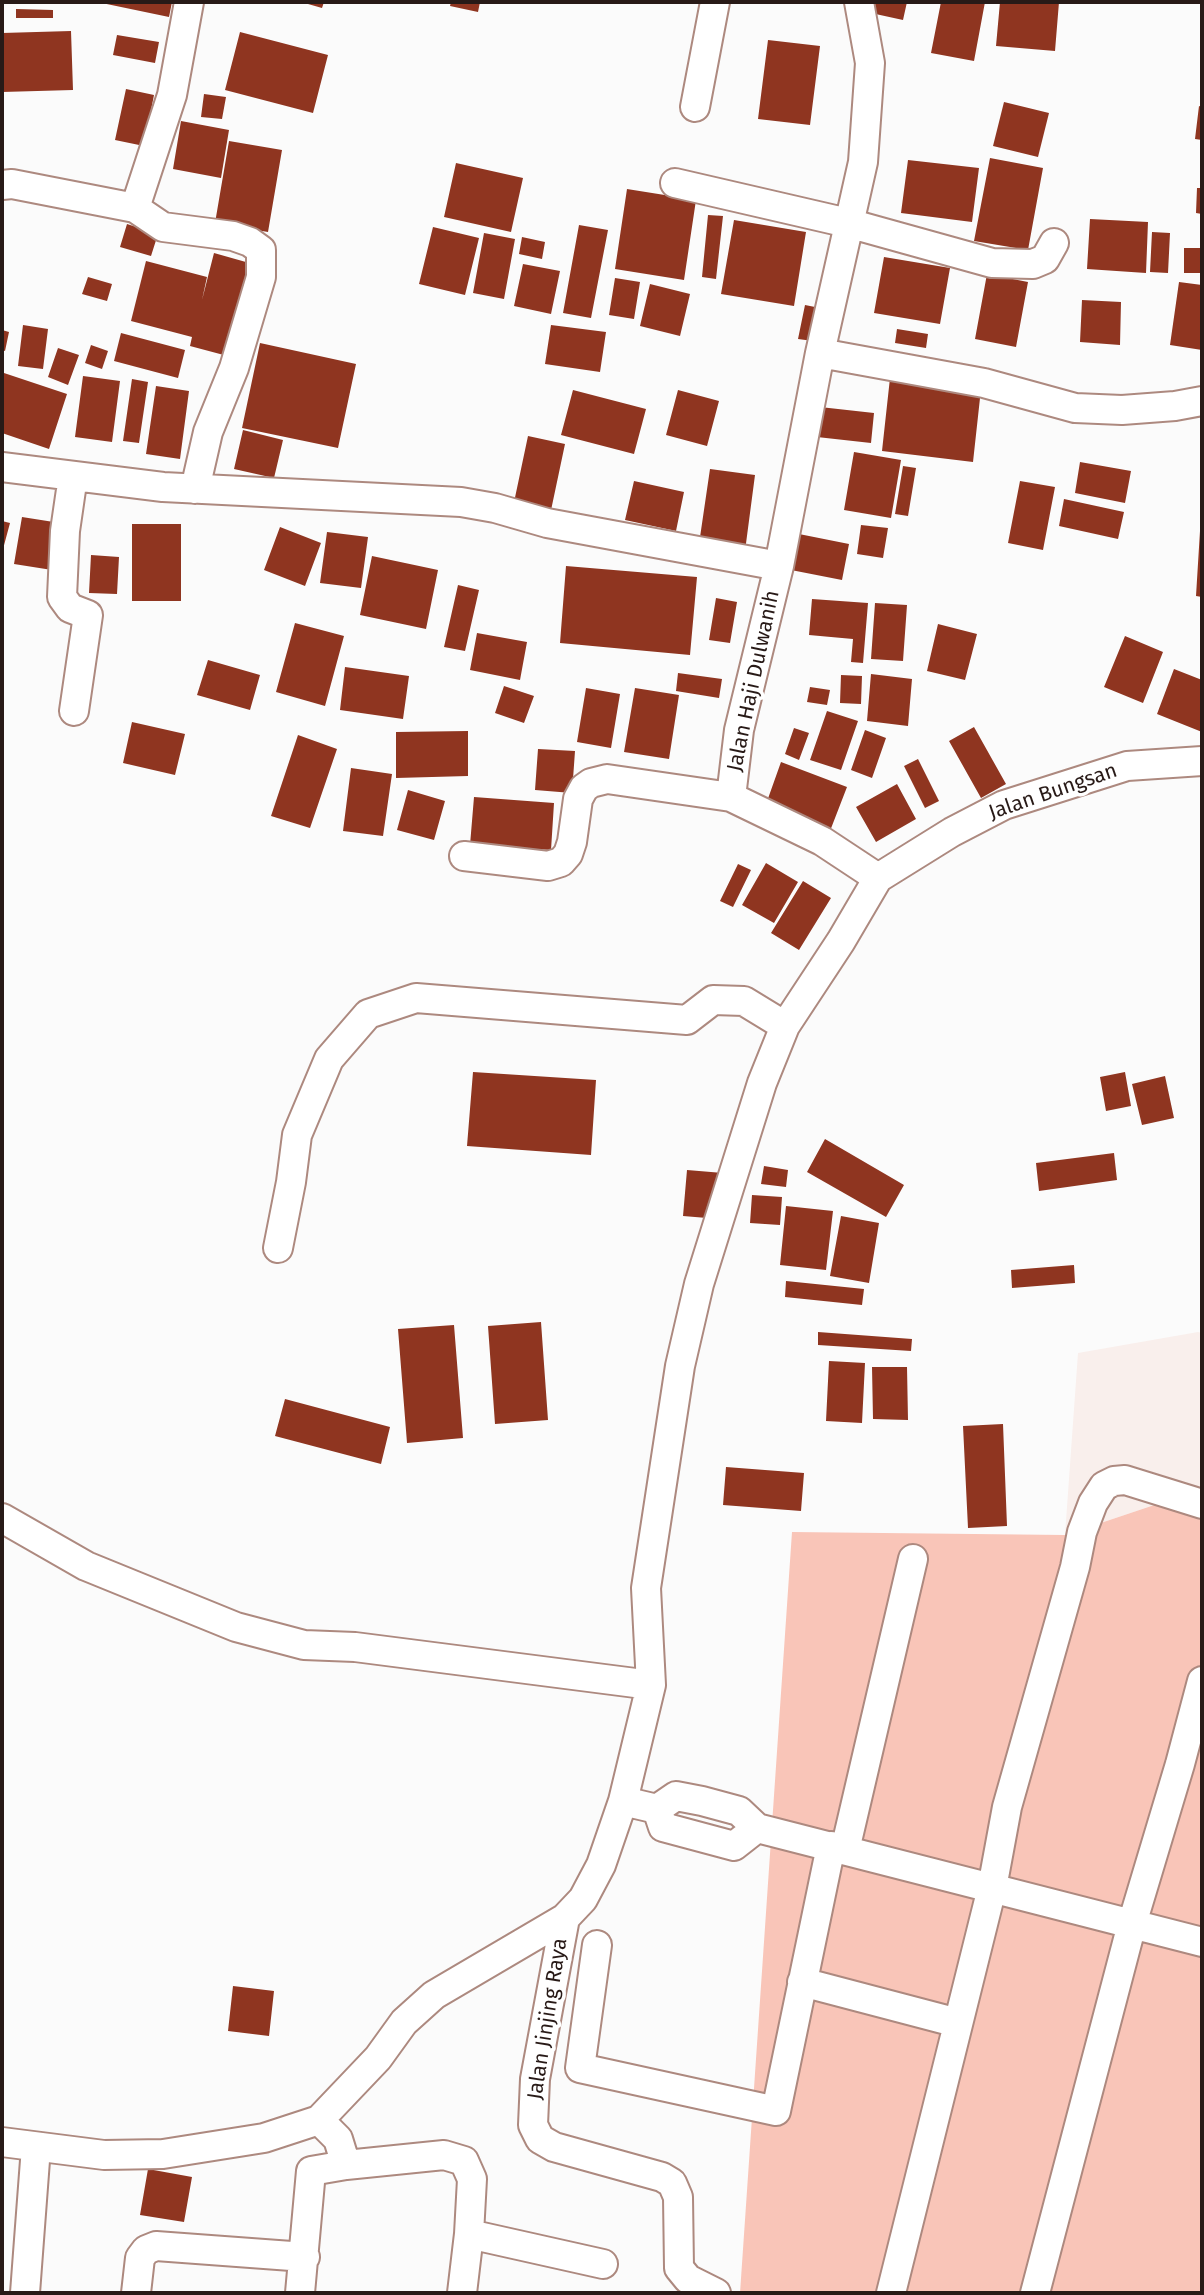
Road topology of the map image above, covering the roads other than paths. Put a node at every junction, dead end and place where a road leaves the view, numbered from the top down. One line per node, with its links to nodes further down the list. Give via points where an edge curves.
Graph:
1 (189, 2): 7 (street, via 172,95)
2 (715, 2): 4 (street)
3 (859, 2): 8 (street, Jalan Haji Dulwanih, via 870,63 863,162)
4 (695, 107)
5 (675, 183): 8 (street)
6 (2, 185): 7 (street)
7 (135, 208): 14 (street, via 163,227 233,236 261,250 261,277 234,368 208,432)
8 (848, 223): 9 (street, via 992,263 1033,264 1045,259); 10 (street, Jalan Haji Dulwanih)
9 (1054, 243)
10 (820, 353): 11 (street, via 984,383 1075,408 1122,410); 15 (street, Jalan Haji Dulwanih)
11 (1202, 401)
12 (2, 467): 13 (street)
13 (73, 476): 14 (street); 16 (street, via 62,597 71,608 88,615)
14 (195, 489): 15 (street, via 461,502 547,523)
15 (779, 566): 18 (street, Jalan Haji Dulwanih, via 738,730)
16 (74, 711)
17 (1202, 761): 20 (street, Jalan Bungsan, via 1127,766 1004,805)
18 (731, 797): 19 (street, via 607,779 584,788 568,855 561,862 548,866); 20 (street, Jalan Haji Dulwanih, via 822,841)
19 (464, 856)
20 (878, 878): 21 (street)
21 (785, 1026): 22 (street, via 744,1001 713,1000 687,1020 415,998 368,1013 329,1059 298,1135); 27 (street, via 762,1083 699,1284 680,1366 646,1588)
22 (278, 1248)
23 (1202, 1504): 30 (street, via 1125,1480 1114,1481 1098,1493 1082,1532 1007,1807)
24 (2, 1518): 27 (street, via 86,1566 236,1627 304,1645 355,1647)
25 (913, 1559): 29 (street)
26 (1202, 1681): 32 (street)
27 (651, 1685): 28 (street)
28 (623, 1801): 29 (street, via 657,1809 663,1827 734,1846 757,1828); 31 (street, via 601,1865 583,1899)
29 (838, 1848): 30 (street); 35 (street)
30 (992, 1888): 32 (street); 36 (street)
31 (565, 1918): 37 (street, via 434,1995 404,2022 378,2058); 48 (street, Jalan Jinjing Raya, via 535,2079 533,2125 540,2139 554,2147 672,2183 678,2197 679,2268 688,2279)
32 (1132, 1924): 33 (street); 50 (street)
33 (1202, 1942)
34 (597, 1945): 35 (street, via 580,2068 776,2111)
35 (802, 1982): 36 (street)
36 (958, 2023): 49 (street)
37 (319, 2120): 39 (street, via 264,2138 163,2154 104,2155); 40 (street, via 338,2139)
38 (2, 2142): 39 (street)
39 (36, 2147): 44 (street)
40 (346, 2165): 41 (street, via 444,2155 464,2161 472,2179); 42 (street, via 311,2171)
41 (469, 2234): 43 (street); 47 (street)
42 (305, 2257): 45 (street, via 156,2246 140,2258); 46 (street)
43 (603, 2264)
44 (25, 2293)
45 (136, 2293)
46 (300, 2293)
47 (462, 2293)
48 (716, 2293)
49 (891, 2293)
50 (1035, 2293)

